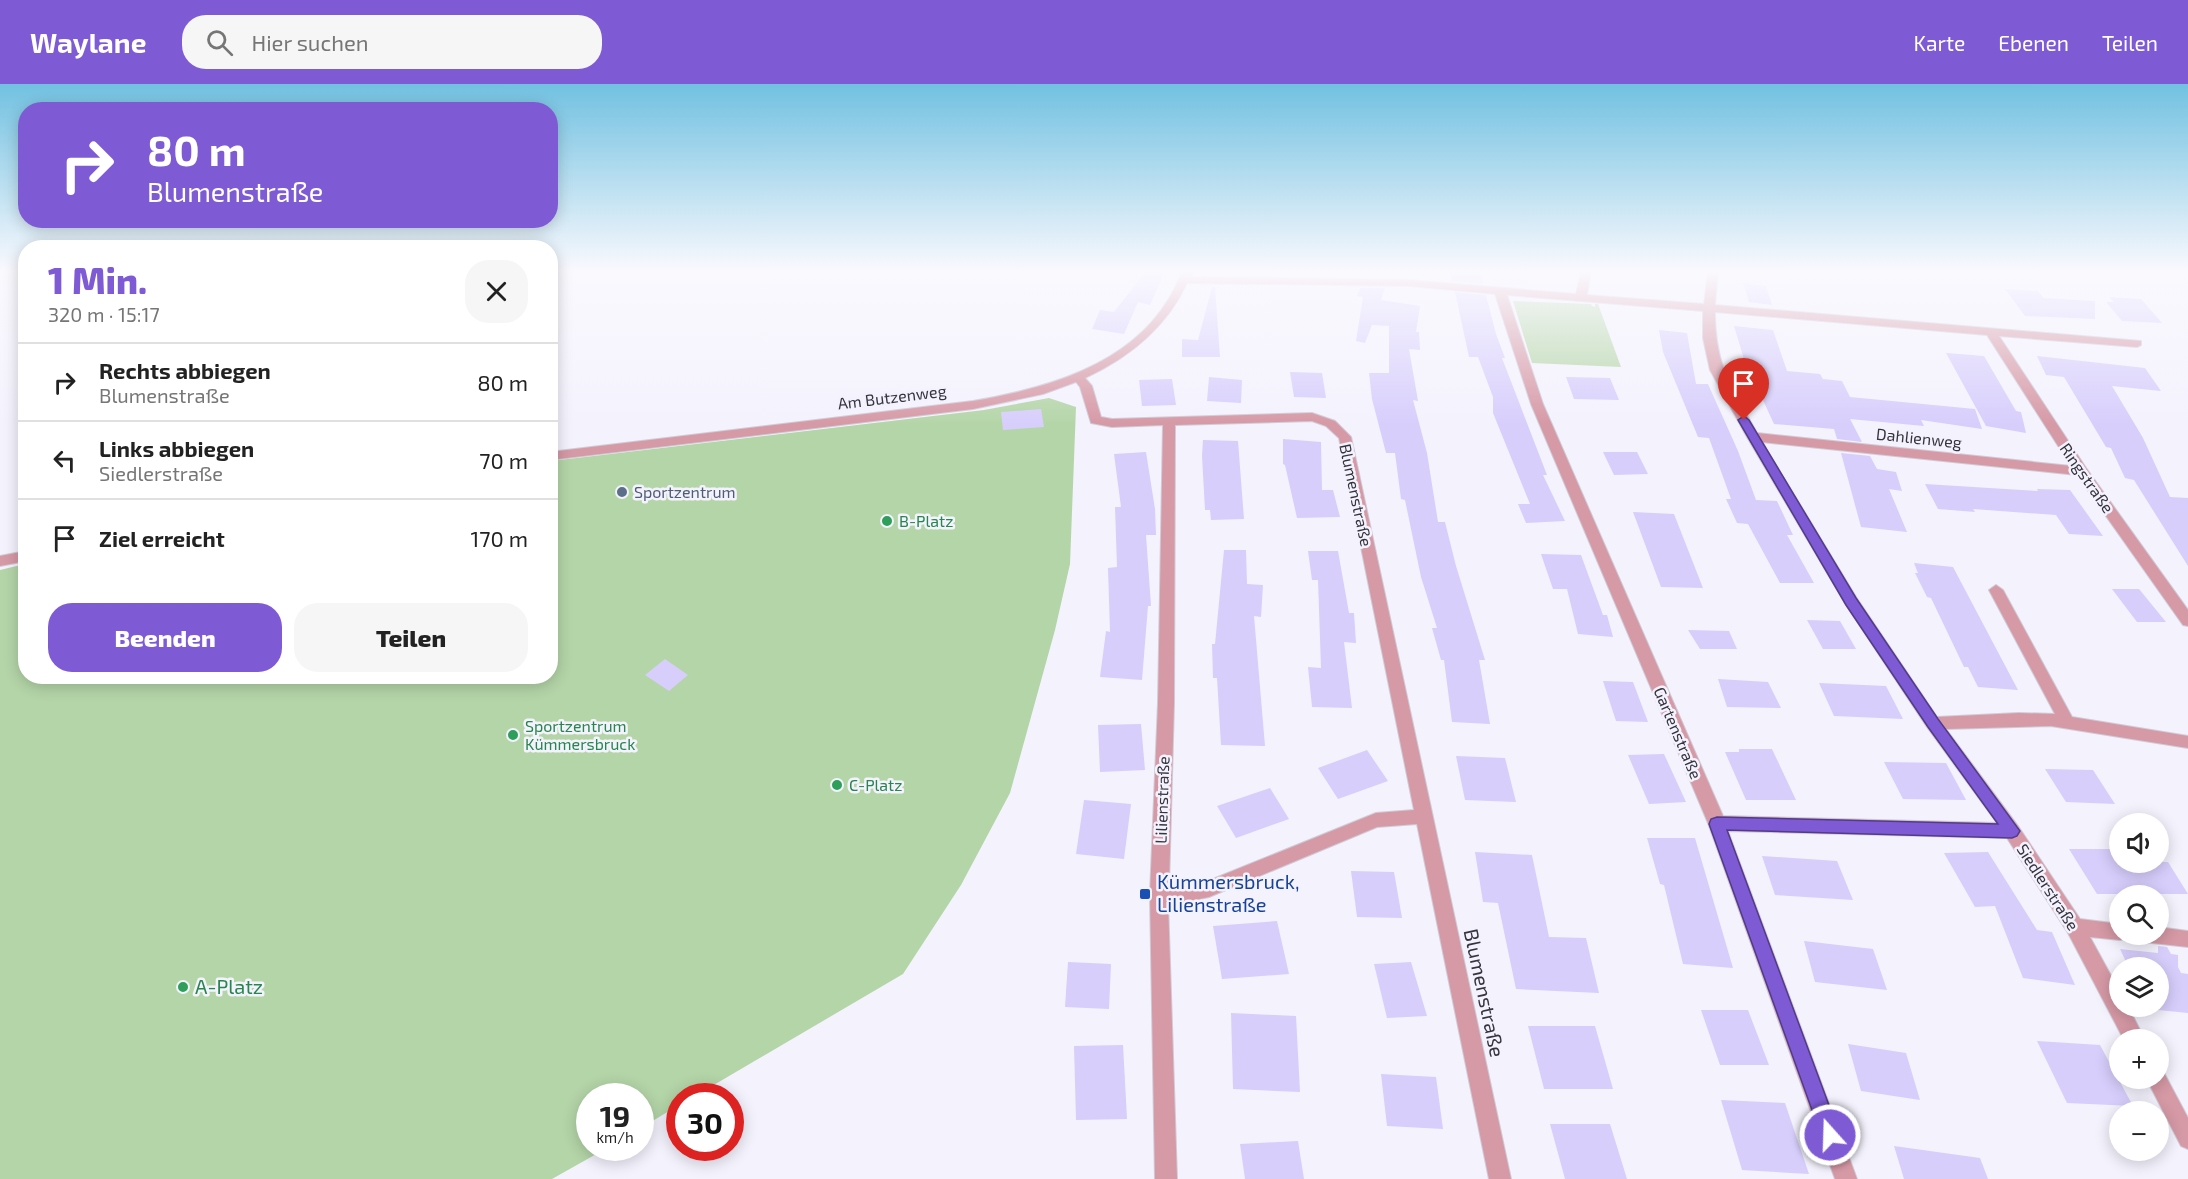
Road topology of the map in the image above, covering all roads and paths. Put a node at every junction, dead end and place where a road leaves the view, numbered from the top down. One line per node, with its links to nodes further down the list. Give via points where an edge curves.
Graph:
1 (1158, 322): 7 (street, Am Butzenweg, via 1110,362)
2 (1510, 322): 20 (street, Gartenstraße, via 1537,404)
3 (1709, 322): 9 (street, Siedlerstraße, via 1716,370)
4 (1863, 322): 5 (street)
5 (1991, 333): 6 (street); 11 (street, Ringstraße)
6 (2137, 343)
7 (1078, 377): 8 (street, Blumenstraße, via 1086,386 1095,420); 10 (street, Am Butzenweg, via 1034,394 973,405)
8 (1169, 421): 19 (street, Blumenstraße, via 1312,417 1337,426 1345,437); 22 (street, Lilienstraße)
9 (1753, 437): 11 (street, Dahlienweg); 17 (street, Siedlerstraße, via 1851,601)
10 (558, 455)
11 (2081, 471): 15 (street, Ringstraße)
12 (18, 558): 13 (street)
13 (0, 561)
14 (1996, 590): 16 (street)
15 (2188, 621)
16 (2067, 722): 17 (street, via 2019,719); 18 (street)
17 (1933, 723): 21 (street, Siedlerstraße)
18 (2188, 742)
19 (1423, 816): 22 (street, via 1376,820 1209,889); 31 (street, Blumenstraße)
20 (1717, 824): 21 (street); 32 (street, Gartenstraße)
21 (2012, 831): 23 (street, Siedlerstraße)
22 (1159, 894): 30 (street, Lilienstraße)
23 (2075, 927): 24 (street); 27 (street, Siedlerstraße)
24 (2109, 931)
25 (2169, 937): 26 (street)
26 (2188, 939)
27 (2129, 1029)
28 (2162, 1089): 29 (street)
29 (2188, 1139)
30 (1166, 1179)
31 (1500, 1179)
32 (1846, 1179)

